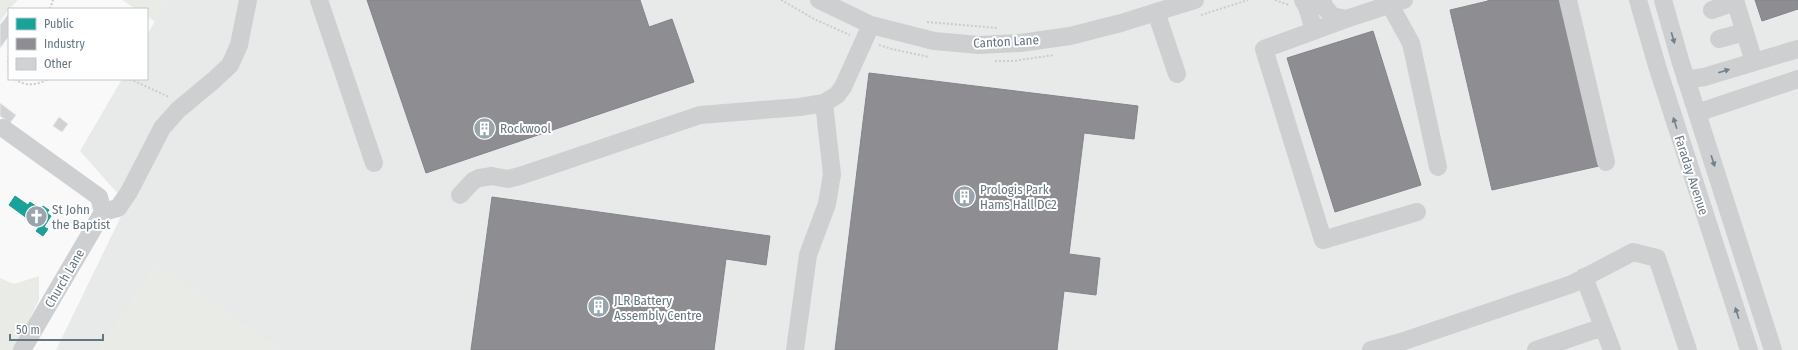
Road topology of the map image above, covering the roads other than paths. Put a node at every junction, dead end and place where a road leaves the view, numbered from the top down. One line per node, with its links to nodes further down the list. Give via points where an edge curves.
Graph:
1 (248, 0): 31 (street, via 239,45 230,65 178,110 162,128 118,208)
2 (319, 0): 28 (street)
3 (819, 0): 15 (street, Canton Lane)
4 (1195, 0): 13 (street, Canton Lane)
5 (1323, 0): 14 (street, via 1323,6 1332,16)
6 (1568, 0): 27 (street)
7 (1638, 0): 41 (street, Faraday Avenue, one-way to 7)
8 (1663, 0): 23 (street, Faraday Avenue, one-way to 23)
9 (1735, 1): 12 (street); 17 (street)
10 (1397, 3): 14 (street); 29 (street, via 1411,43)
11 (1298, 4): 16 (street, via 1307,7)
12 (1712, 10)
13 (1156, 12): 15 (street, Canton Lane, via 1070,36 1020,43 979,45 934,41); 21 (street)
14 (1346, 19): 16 (street)
15 (871, 25): 24 (street, via 843,87 837,95)
16 (1314, 30): 32 (street, via 1264,49 1323,240)
17 (1745, 32): 18 (street); 20 (street)
18 (1719, 40)
19 (1798, 49): 20 (street)
20 (1754, 62): 23 (street, one-way to 20)
21 (1177, 74)
22 (1798, 79): 25 (street)
23 (1686, 80): 25 (street, Faraday Avenue)
24 (824, 103): 30 (street, via 700,115 523,175 508,179 492,176 479,178); 36 (street, via 832,174 827,204 808,255)
25 (1697, 113): 42 (street, Faraday Avenue, one-way to 42)
26 (3, 128): 31 (street, via 99,196)
27 (1606, 162)
28 (374, 163)
29 (1438, 167)
30 (460, 195)
31 (103, 212): 35 (street, Church Lane)
32 (1417, 212)
33 (1584, 277): 34 (street); 37 (street, via 1572,284); 40 (street, via 1633,252 1657,258)
34 (1603, 327): 38 (street); 39 (street)
35 (22, 350)
36 (795, 350)
37 (1371, 350)
38 (1536, 350)
39 (1612, 350)
40 (1688, 350)
41 (1749, 350)
42 (1773, 350)

